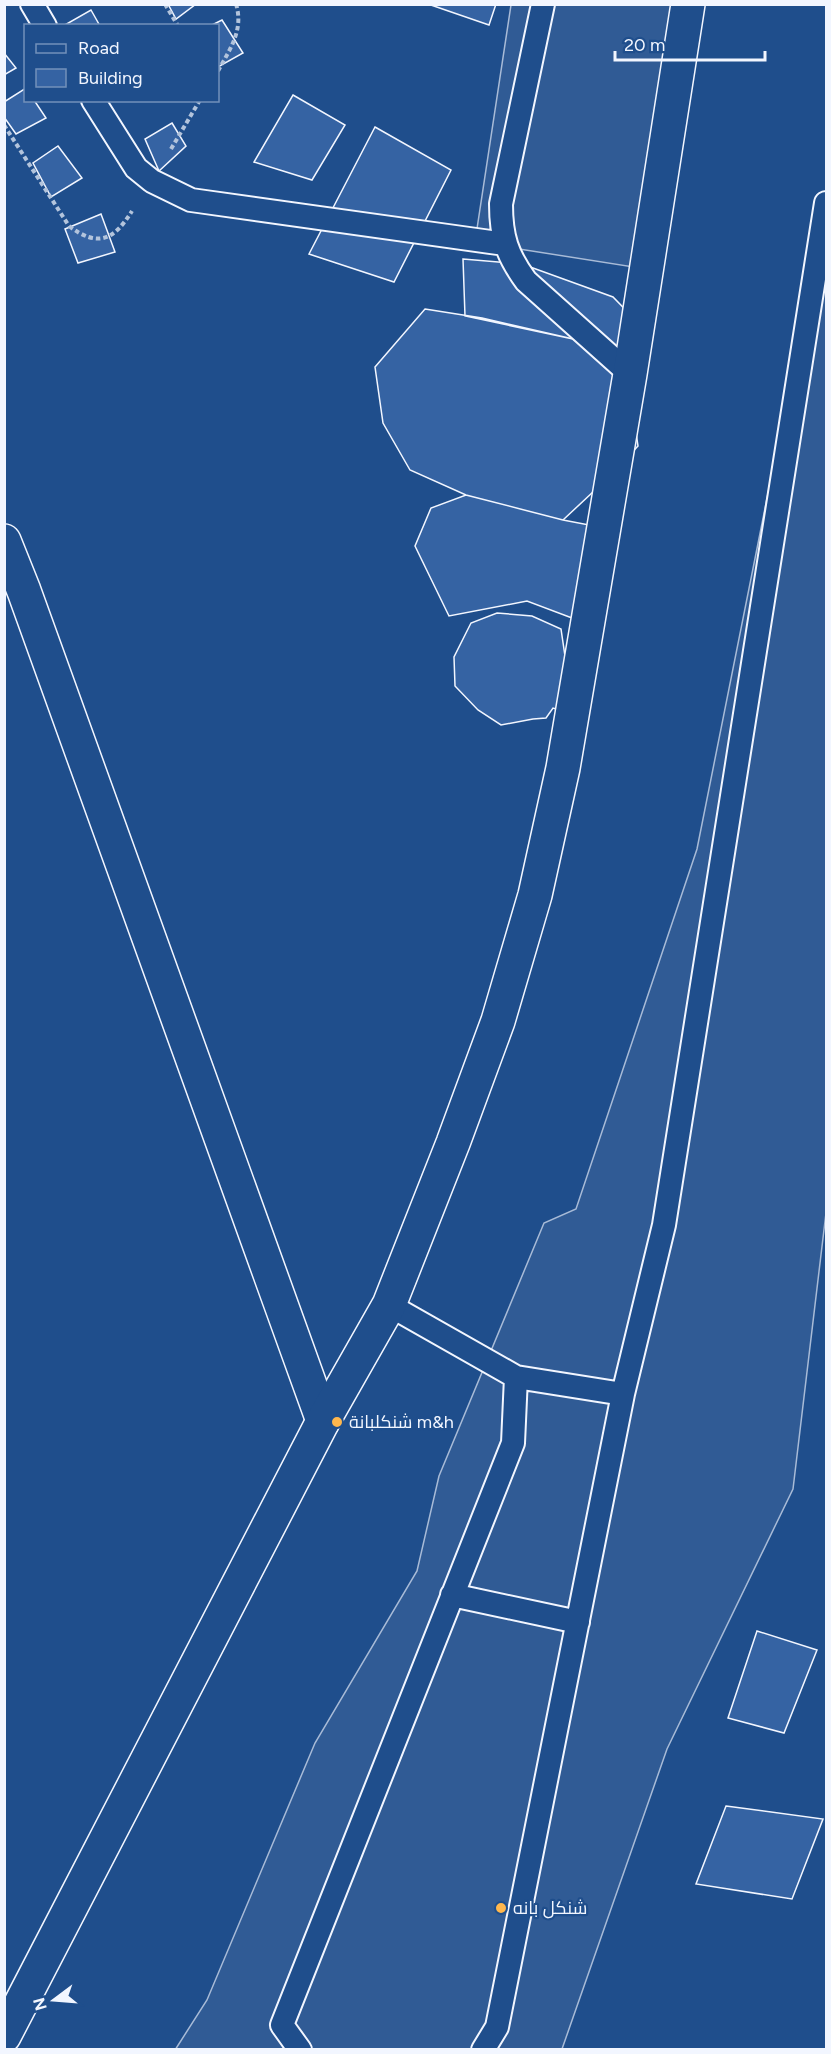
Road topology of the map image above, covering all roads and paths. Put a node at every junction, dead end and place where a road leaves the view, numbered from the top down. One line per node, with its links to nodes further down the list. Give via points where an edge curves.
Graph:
1 (32, 4): 6 (lane)
2 (165, 4): 7 (path)
3 (236, 4): 8 (path, via 239,13 235,42)
4 (543, 4): 11 (lane, via 501,204)
5 (688, 4): 12 (street)
6 (44, 24)
7 (177, 24)
8 (219, 69)
9 (94, 102): 11 (lane, via 136,168 152,181 191,200)
10 (826, 203): 16 (lane, via 664,1225)
11 (505, 244): 12 (lane, via 526,281)
12 (630, 374): 14 (street, via 563,768 535,895 498,1021)
13 (4, 541): 17 (street)
14 (389, 1305): 15 (lane); 17 (street)
15 (516, 1377): 16 (lane); 18 (lane, via 513,1443)
16 (623, 1394): 19 (lane)
17 (323, 1421): 20 (street)
18 (452, 1594): 19 (lane); 21 (lane, via 282,2025)
19 (578, 1622): 22 (lane, via 497,2027)
20 (4, 2036)
21 (300, 2049)
22 (483, 2049)

